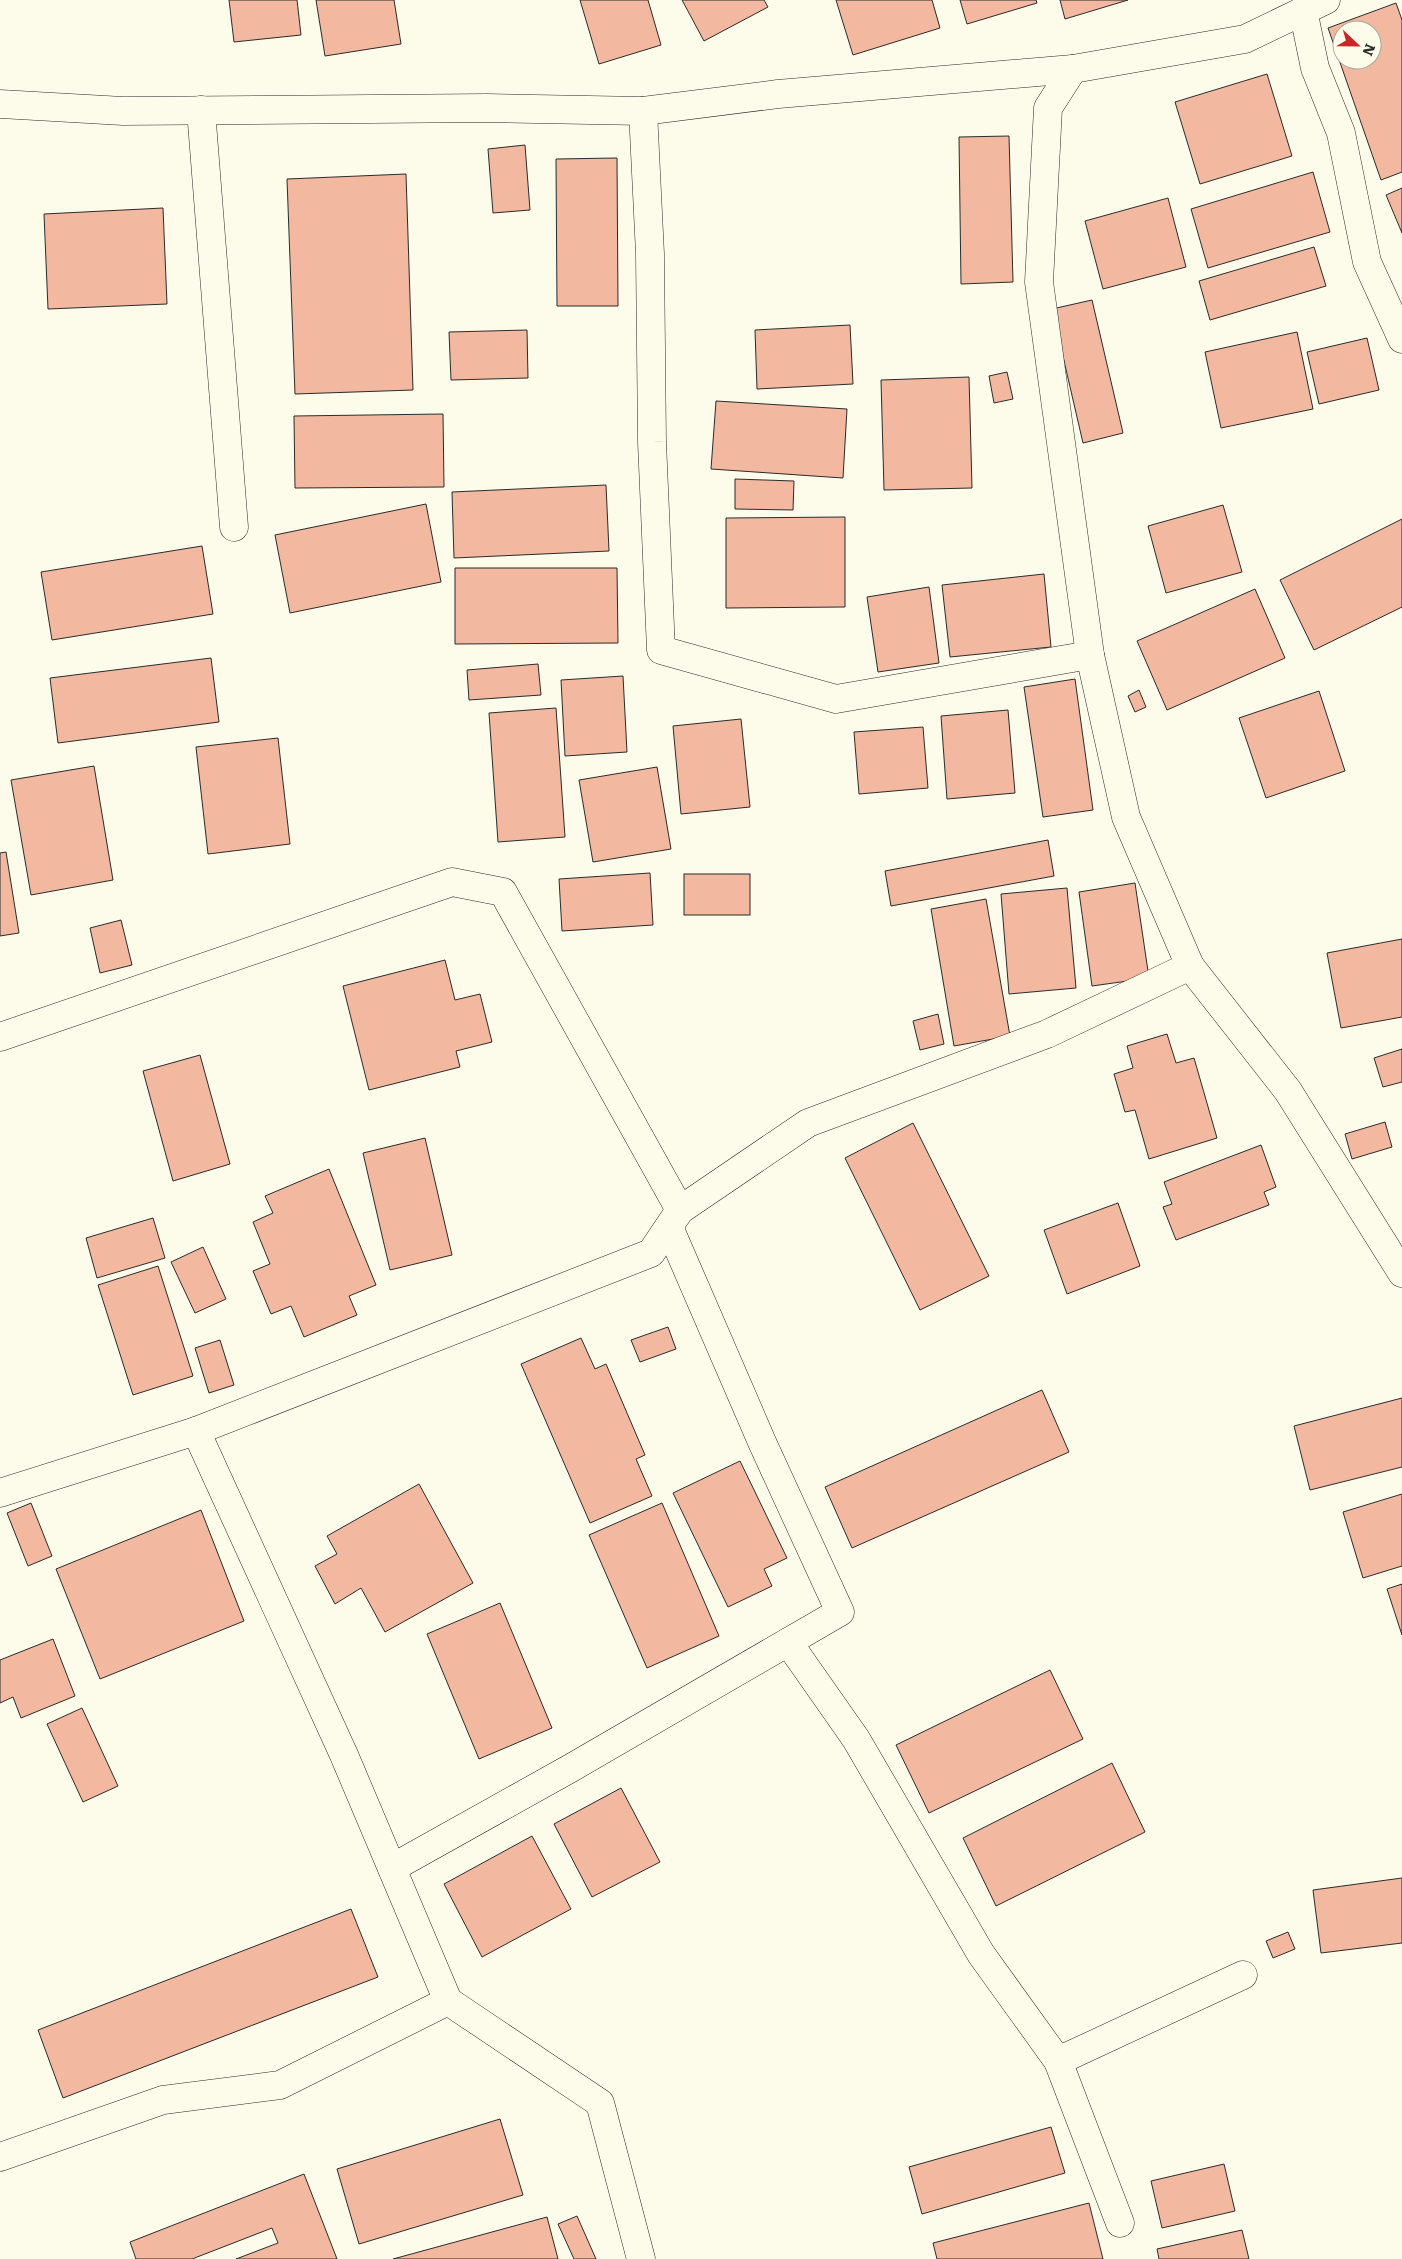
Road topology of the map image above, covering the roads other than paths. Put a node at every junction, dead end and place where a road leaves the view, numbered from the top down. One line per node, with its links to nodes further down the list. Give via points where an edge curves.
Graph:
1 (1314, 5): 2 (street, via 1245,39); 6 (street, via 1314,68 1341,133 1367,262)
2 (1073, 69): 5 (street, via 778,94); 8 (street, via 1048,108 1039,282)
3 (0, 104): 4 (street, via 123,111)
4 (201, 110): 5 (street, via 487,108); 7 (street)
5 (643, 111): 8 (street, via 661,650 836,699)
6 (1402, 339)
7 (234, 527)
8 (1090, 655): 9 (street, via 1126,817)
9 (1190, 966): 11 (street, via 1047,1034 808,1123); 12 (street, via 1288,1091)
10 (0, 1037): 11 (street, via 452,882 503,892)
11 (674, 1218): 13 (street, via 651,1253); 15 (street, via 762,1442 840,1612)
12 (1402, 1273)
13 (196, 1431): 14 (street); 16 (street)
14 (0, 1493)
15 (788, 1642): 16 (street); 19 (street, via 856,1739 981,1954)
16 (392, 1868): 18 (street)
17 (1243, 1975): 19 (street)
18 (448, 2001): 20 (street, via 280,2085 163,2100); 22 (street, via 600,2103)
19 (1058, 2062): 21 (street)
20 (0, 2158)
21 (1120, 2223)
22 (641, 2259)

